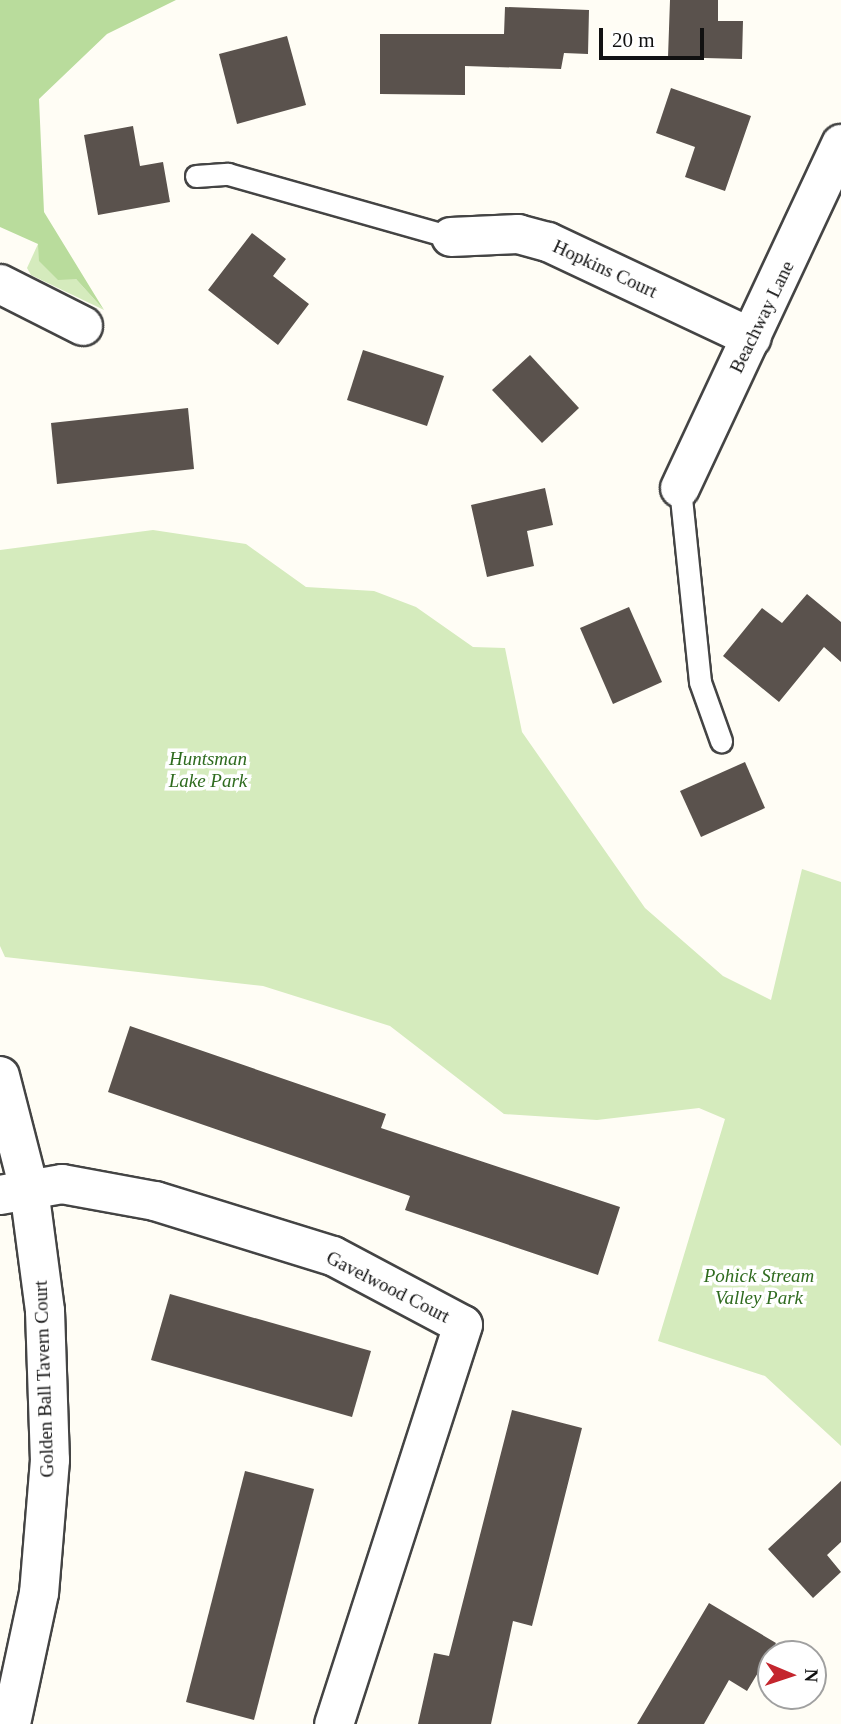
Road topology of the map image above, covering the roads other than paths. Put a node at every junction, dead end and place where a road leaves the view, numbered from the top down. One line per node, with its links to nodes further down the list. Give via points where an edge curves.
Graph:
1 (841, 144): 6 (street, Beachway Lane)
2 (196, 176): 3 (lane, via 228,174)
3 (451, 237): 6 (street, Hopkins Court, via 518,234 548,242)
4 (0, 285): 5 (street)
5 (83, 326)
6 (752, 338): 7 (street, Beachway Lane)
7 (680, 488): 8 (lane, via 701,682)
8 (721, 741)
9 (0, 1076): 10 (street, Golden Ball Tavern Court)
10 (14, 1192): 11 (street, Golden Ball Tavern Court, via 46,1311 50,1460 38,1593); 12 (street, Gavelwood Court, via 62,1184 155,1201 332,1256 463,1325)
11 (8, 1717)
12 (334, 1724)

